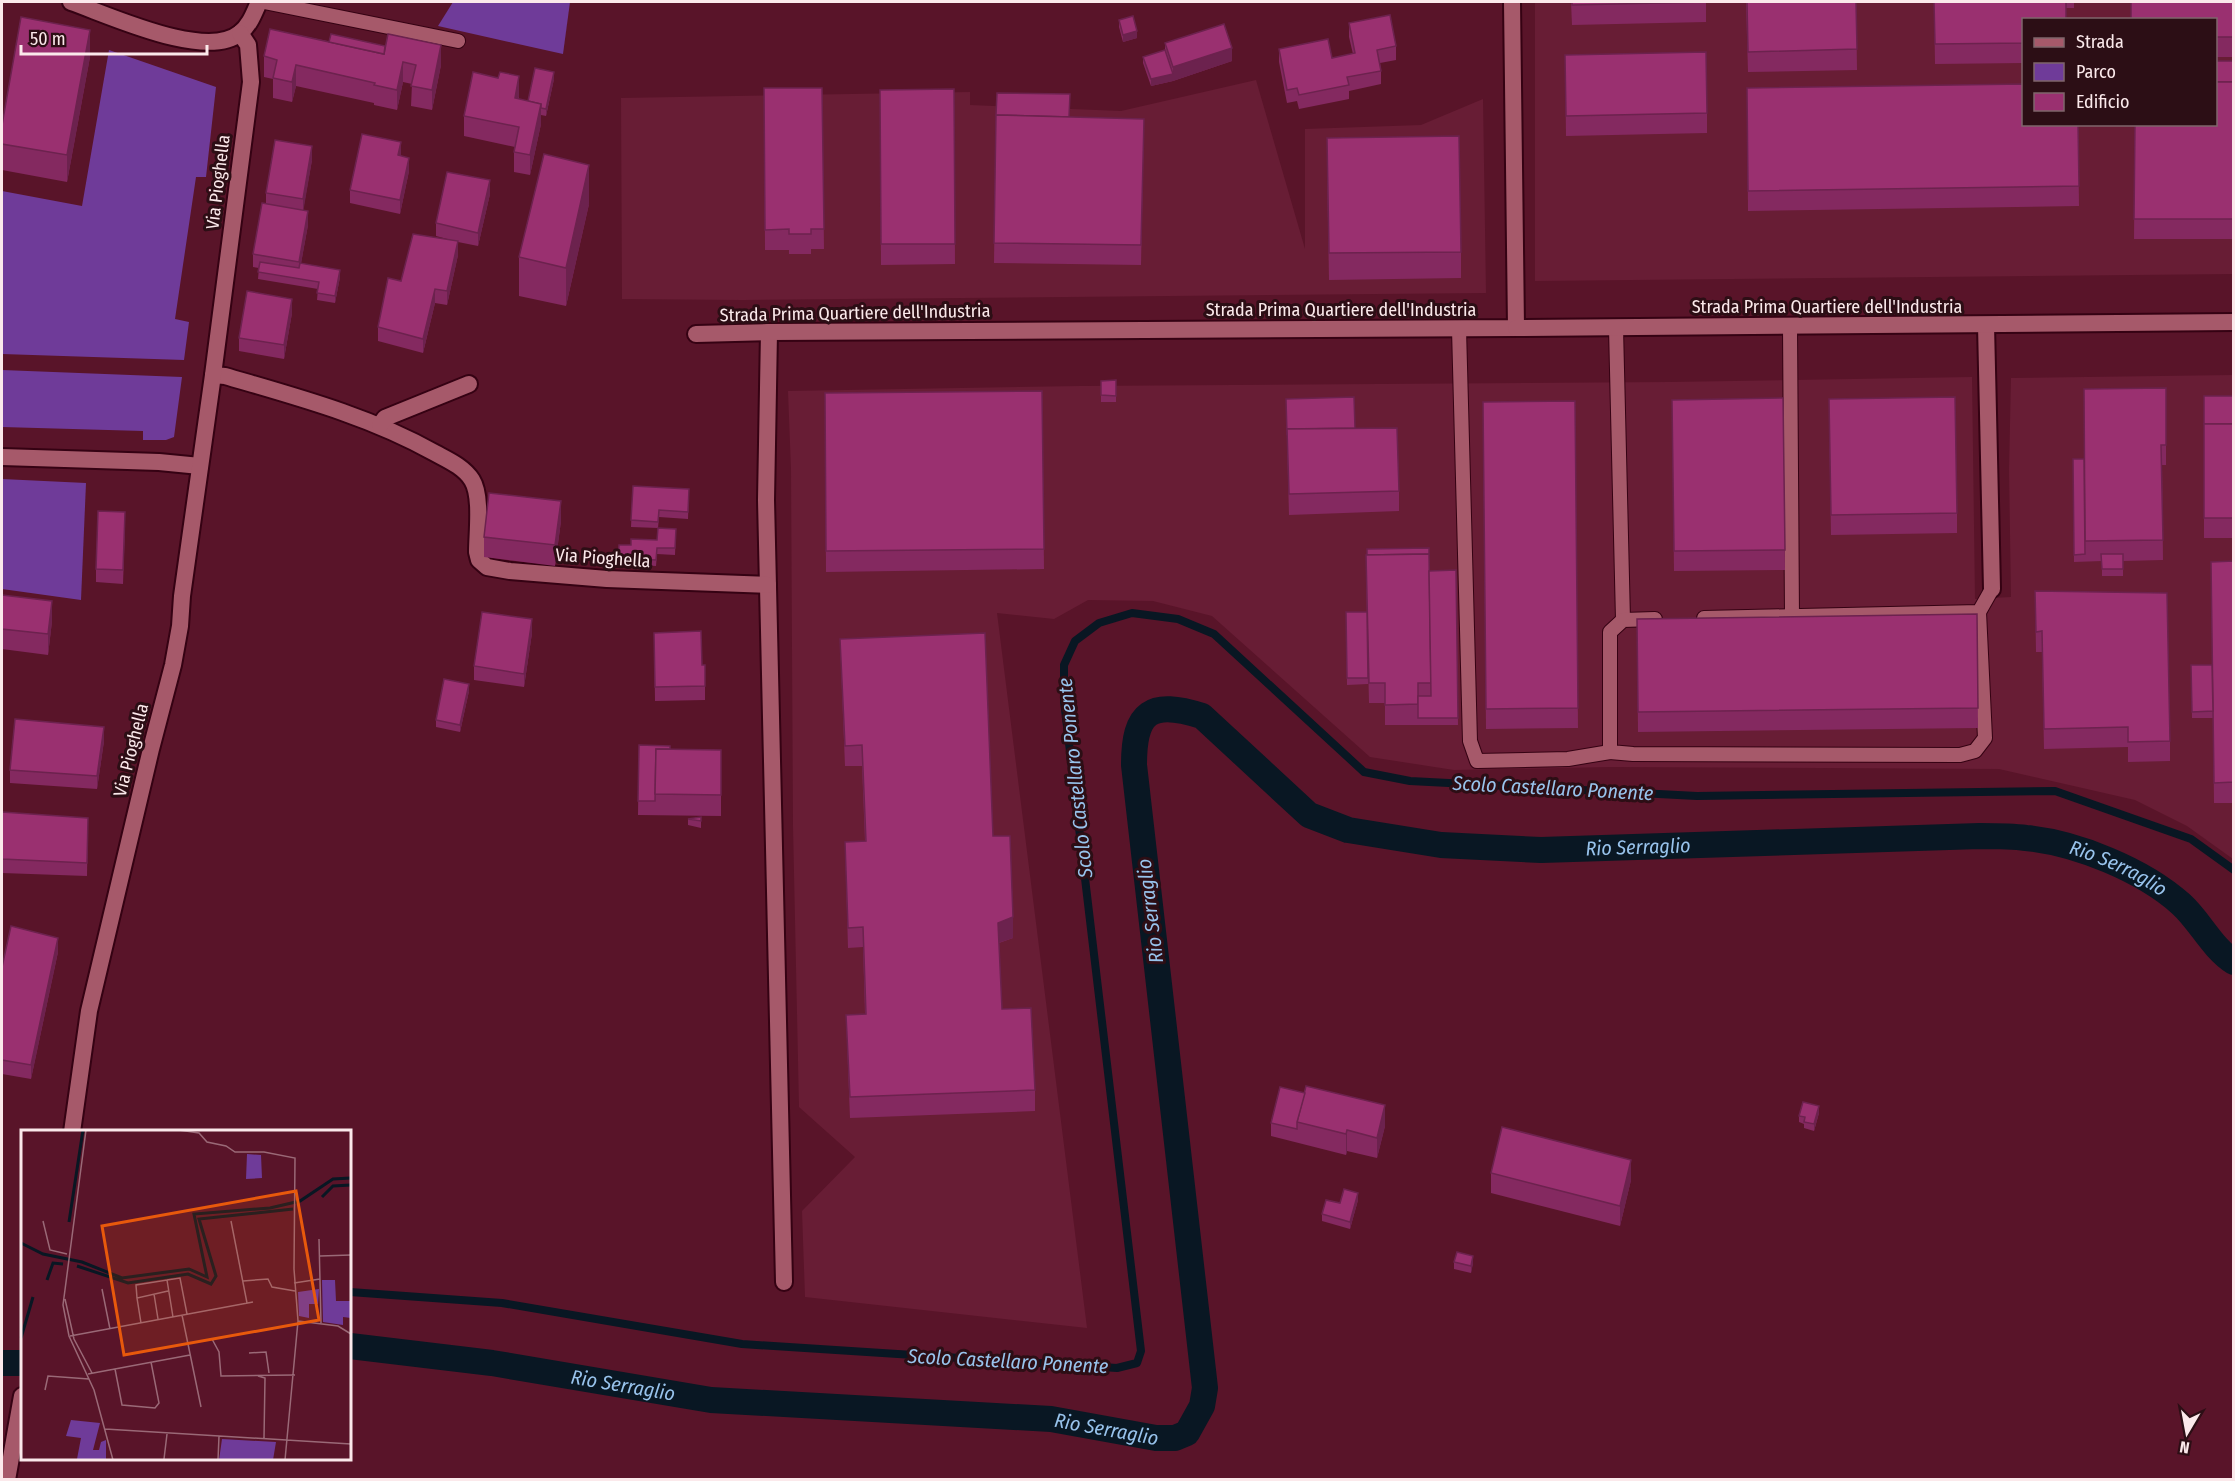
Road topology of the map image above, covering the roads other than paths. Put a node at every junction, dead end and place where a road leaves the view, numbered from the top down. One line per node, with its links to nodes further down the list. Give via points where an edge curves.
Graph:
1 (71, 2): 5 (street, via 196,43 216,43)
2 (259, 2): 5 (street)
3 (264, 2): 6 (lane)
4 (1512, 2): 10 (street)
5 (240, 33): 15 (street, Via Pioghella, via 248,45 250,82)
6 (458, 41)
7 (2234, 322): 8 (street, Strada Prima Quartiere dell'Industria)
8 (1986, 325): 9 (street, Strada Prima Quartiere dell'Industria); 21 (street, Strada Prima Quartiere dell'Industria)
9 (1790, 327): 11 (street, Strada Prima Quartiere dell'Industria); 23 (lane)
10 (1516, 328): 11 (street, Strada Prima Quartiere dell'Industria); 12 (street, Strada Prima Quartiere dell'Industria)
11 (1616, 328): 26 (lane)
12 (1459, 329): 13 (street, Strada Prima Quartiere dell'Industria); 27 (lane, via 1470,741 1477,761 1568,759)
13 (769, 332): 14 (street, Strada Prima Quartiere dell'Industria); 20 (street)
14 (696, 334)
15 (213, 375): 17 (street, Via Pioghella, via 331,407); 19 (street, Via Pioghella)
16 (469, 384): 17 (street, via 385,418)
17 (380, 425): 20 (street, Via Pioghella, via 456,465 474,482 478,498 477,552 479,561 487,567 607,579)
18 (2, 458): 19 (street)
19 (200, 466): 28 (street, Via Pioghella, via 173,665 89,1011)
20 (768, 585): 29 (street)
21 (1992, 589): 22 (lane)
22 (1979, 612): 23 (lane); 27 (lane, via 1985,738 1975,751 1960,755)
23 (1792, 615): 24 (lane)
24 (1690, 618)
25 (1668, 619): 26 (lane)
26 (1623, 620): 27 (lane, via 1610,632)
27 (1611, 752)
28 (72, 1130)
29 (784, 1282)
30 (21, 1400): 31 (street)
31 (7, 1479)

